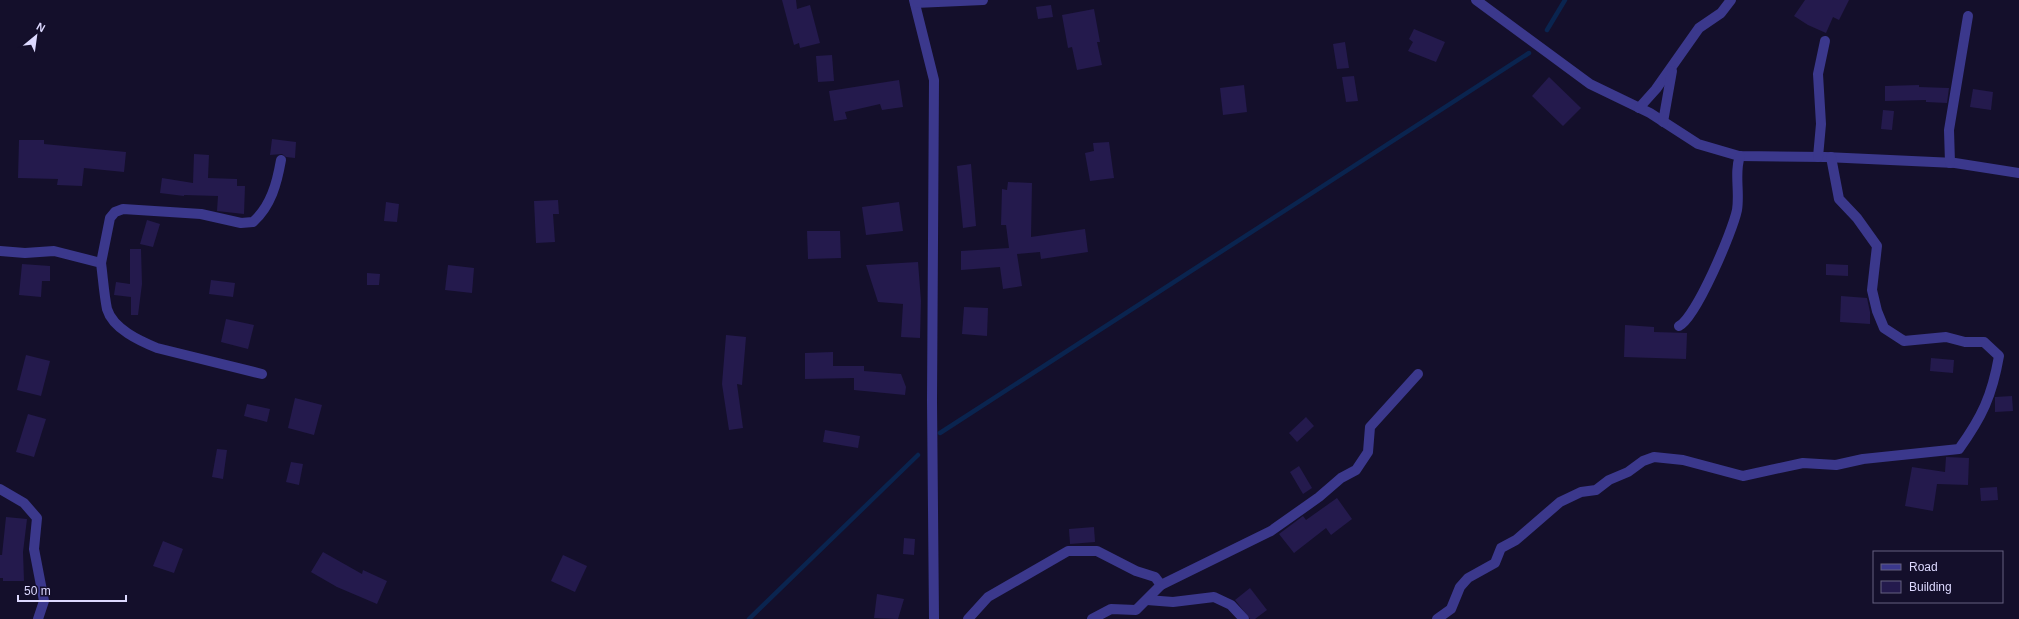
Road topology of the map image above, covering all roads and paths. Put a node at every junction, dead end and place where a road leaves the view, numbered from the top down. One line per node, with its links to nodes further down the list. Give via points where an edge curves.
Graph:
1 (983, 0): 4 (street)
2 (1476, 0): 8 (street, via 1590,84)
3 (1731, 0): 7 (street, via 1721,13 1699,28)
4 (915, 2): 25 (street, via 934,80)
5 (1968, 16): 14 (street, via 1950,130)
6 (1825, 41): 11 (street, via 1818,74 1821,124)
7 (1674, 64): 8 (street); 9 (street)
8 (1639, 108): 9 (street)
9 (1663, 122): 10 (street, via 1698,144)
10 (1740, 156): 11 (street); 18 (street, via 1736,165 1739,183 1732,229 1696,307)
11 (1818, 157): 12 (street)
12 (1831, 157): 14 (street); 29 (street, via 1839,199 1857,218 1877,246 1872,290 1884,328 1904,342 1946,338 1964,342 1984,342 1999,356 1986,405 1975,427 1959,449 1864,459 1836,465 1803,463 1743,476 1683,460 1654,457 1642,461 1596,490 1581,492 1560,502 1516,540 1501,548 1494,563 1468,578 1460,587 1451,609)
13 (281, 160): 17 (street, via 276,184 267,204 254,222 241,223 201,214 122,209 114,212 110,218)
14 (1950, 163): 15 (street)
15 (2019, 173)
16 (0, 251): 17 (street, via 54,251)
17 (101, 263): 19 (street, via 108,310 118,326 142,342 157,348)
18 (1680, 326)
19 (262, 374)
20 (1418, 374): 22 (street, via 1370,427 1368,452 1356,470 1341,478 1271,531)
21 (0, 489): 24 (street, via 24,503 37,518 34,549 44,601)
22 (1161, 585): 23 (street); 26 (street, via 1155,577 1136,571 1098,551 1068,551 988,597)
23 (1147, 600): 27 (street, via 1136,610 1111,609); 28 (street, via 1173,602 1214,597 1231,605)
24 (38, 619)
25 (934, 619)
26 (968, 619)
27 (1092, 619)
28 (1244, 619)
29 (1437, 619)

